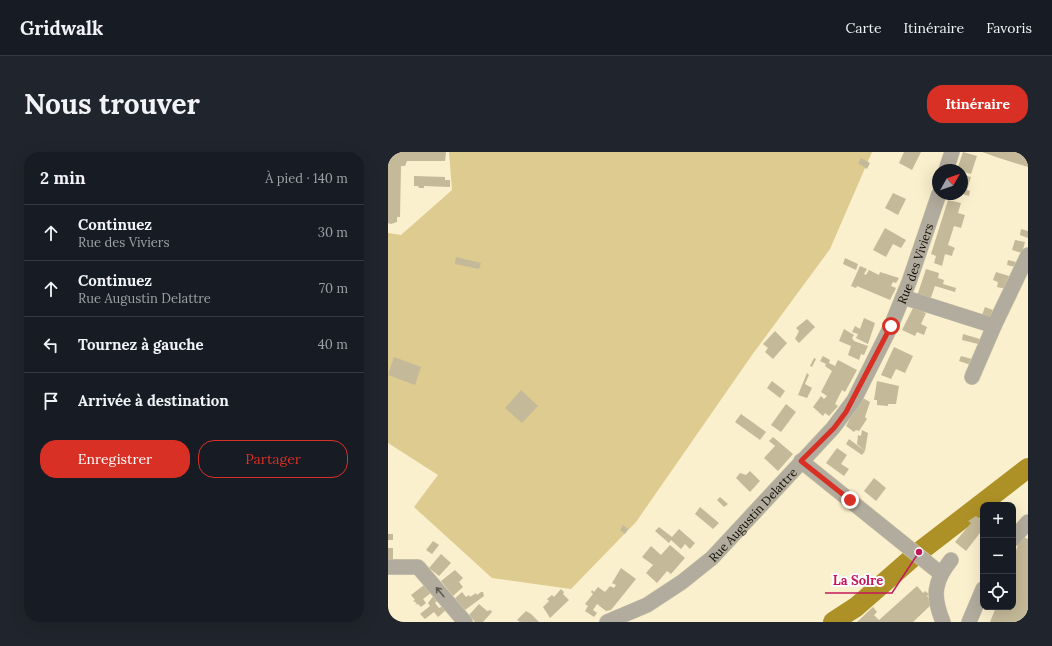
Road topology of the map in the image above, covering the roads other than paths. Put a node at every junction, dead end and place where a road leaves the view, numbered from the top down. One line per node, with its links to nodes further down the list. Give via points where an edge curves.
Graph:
1 (952, 152): 2 (street)
2 (948, 164)
3 (937, 200): 5 (street, Rue des Viviers)
4 (1028, 255): 6 (street)
5 (903, 297): 6 (street); 7 (street, Rue des Viviers)
6 (994, 326): 8 (street)
7 (866, 374): 9 (street, Rue Augustin Delattre, via 846,412)
8 (972, 377)
9 (801, 461): 14 (street); 17 (street, Rue Augustin Delattre, via 706,563 647,605)
10 (1028, 522): 11 (street)
11 (1014, 538)
12 (952, 560): 14 (street)
13 (388, 567): 16 (street, one-way to 13, via 418,567)
14 (940, 573): 18 (street, via 935,589)
15 (980, 596): 19 (street)
16 (465, 622)
17 (607, 622)
18 (943, 622)
19 (969, 622)

